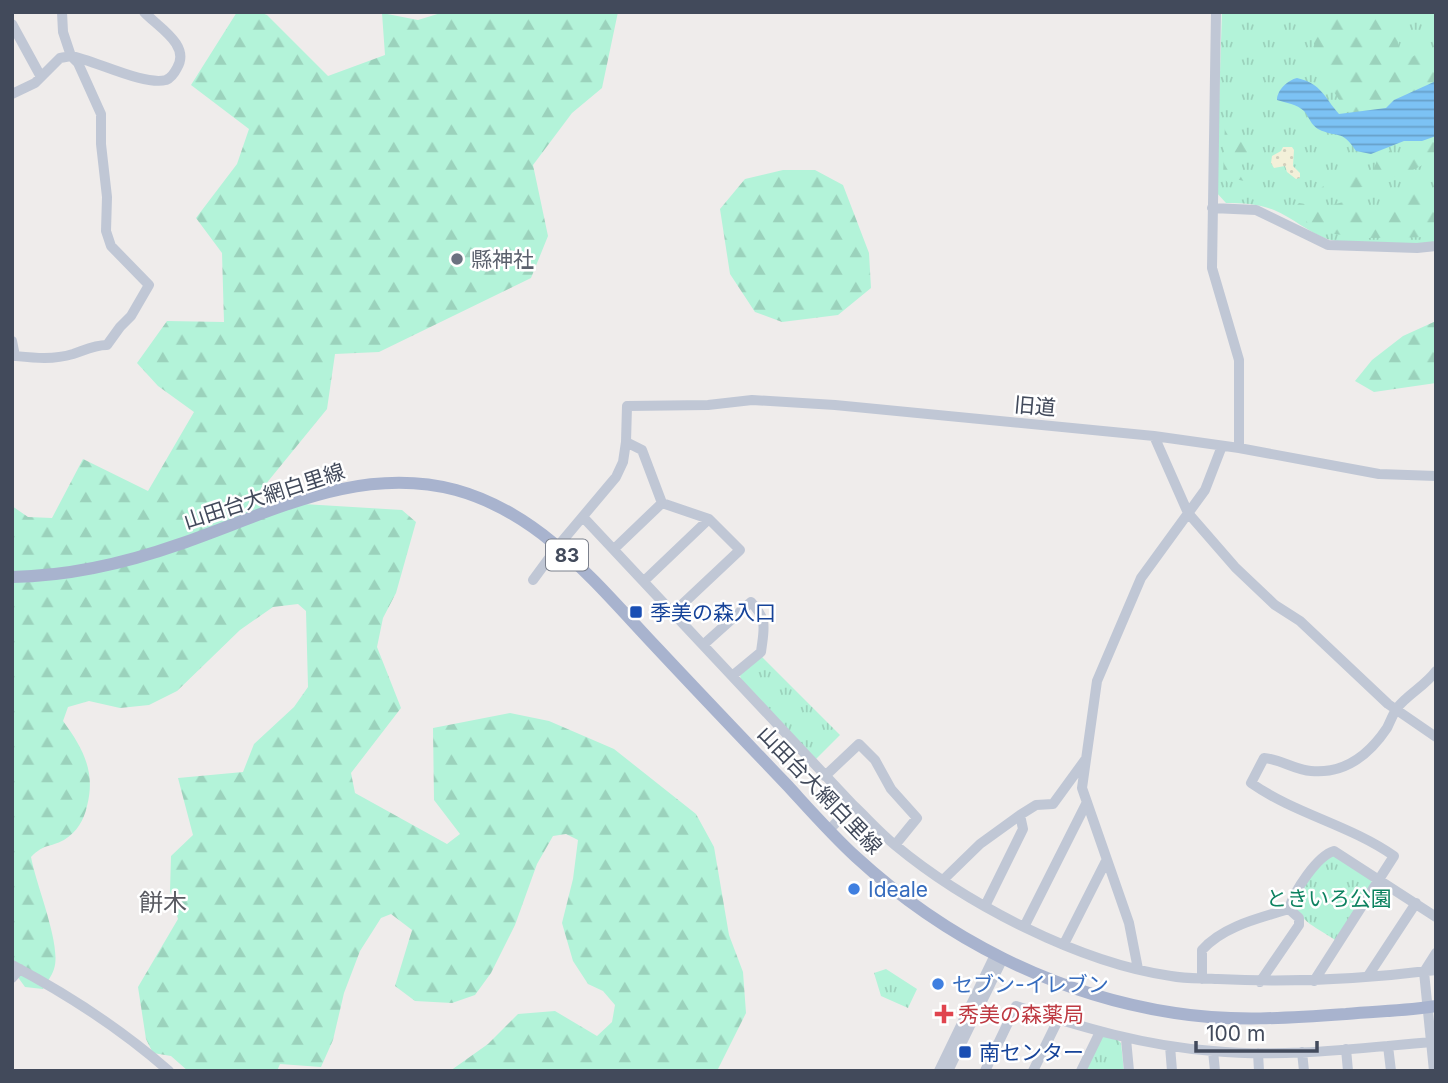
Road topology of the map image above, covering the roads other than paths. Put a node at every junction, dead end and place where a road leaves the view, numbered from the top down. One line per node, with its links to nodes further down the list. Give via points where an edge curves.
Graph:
1 (62, 12): 5 (street)
2 (144, 12): 5 (street, via 179,47 181,60 170,77 151,79)
3 (1216, 12): 8 (street)
4 (12, 24): 6 (street)
5 (71, 56): 6 (street, via 60,58); 10 (street, via 101,114 106,231 111,246 149,285 107,345 44,359 15,356)
6 (41, 77): 7 (street)
7 (12, 94)
8 (1212, 208): 9 (street, via 1256,210 1328,245); 14 (street, via 1212,268 1239,360)
9 (1436, 246)
10 (12, 341)
11 (1154, 436): 12 (street, 旧道 / 83, via 752,400 627,406); 13 (street, 旧道); 17 (street)
12 (626, 442): 16 (street, via 642,450); 18 (street, 83, via 615,477)
13 (1222, 446): 14 (street, 旧道); 17 (street, via 1205,490)
14 (1239, 448): 15 (street, 旧道, via 1379,474)
15 (1436, 476)
16 (662, 503): 19 (street); 21 (street)
17 (1188, 513): 29 (street, via 1275,605 1300,621); 32 (street, via 1141,578 1106,659 1097,681)
18 (583, 517): 20 (street, 83); 21 (street)
19 (709, 519): 24 (street); 25 (street, via 740,550)
20 (558, 546): 22 (main road, 山田台大網白里線 / 83, via 513,513 479,498 441,486 385,482 303,498 126,561 73,572); 23 (street); 36 (main road, 山田台大網白里線 / 83)
21 (614, 550): 24 (street)
22 (12, 577)
23 (533, 580)
24 (643, 581): 25 (street)
25 (674, 613): 26 (street)
26 (703, 645): 28 (street); 28 (street, via 751,601 762,613 761,652)
27 (1436, 671): 29 (street)
28 (732, 676): 31 (street)
29 (1396, 709): 30 (street); 40 (street, via 1371,748 1348,765 1308,771 1264,758 1251,783 1394,856)
30 (1436, 737)
31 (825, 775): 34 (street); 37 (street, via 859,744 917,818)
32 (1079, 778): 33 (street); 35 (street, via 1052,804 1035,804)
33 (1087, 802): 38 (street); 45 (street)
34 (853, 805): 36 (street); 37 (street)
35 (1020, 815): 39 (street); 42 (street, via 1023,829)
36 (829, 830): 48 (main road, 山田台大網白里線 / 83, via 908,900)
37 (895, 845): 39 (street)
38 (1106, 860): 46 (street); 50 (street, via 1129,923)
39 (943, 880): 42 (street)
40 (1379, 880): 41 (street); 43 (street, via 1334,851 1326,853); 56 (street)
41 (1416, 903): 44 (street); 53 (street)
42 (985, 906): 45 (street)
43 (1289, 909): 55 (street, via 1210,940 1202,950); 57 (street, via 1299,918 1299,925)
44 (1436, 916)
45 (1024, 927): 46 (street)
46 (1065, 944): 50 (street)
47 (1436, 953): 52 (street)
48 (999, 956): 58 (main road, 山田台大網白里線 / 83, via 1087,993 1175,1013 1261,1018); 70 (street); 71 (street)
49 (16, 967): 54 (street); 69 (street, via 111,1024)
50 (1138, 969): 55 (street)
51 (1436, 970): 52 (street)
52 (1424, 972): 53 (street); 58 (street)
53 (1368, 976): 56 (street)
54 (12, 978)
55 (1202, 979): 57 (street)
56 (1314, 981): 57 (street)
57 (1260, 982)
58 (1432, 1007): 62 (street)
59 (1058, 1020): 60 (street); 72 (street, via 1016,1006); 73 (street)
60 (1100, 1032): 61 (street); 74 (street)
61 (1126, 1039): 63 (street); 75 (street)
62 (1431, 1042): 64 (street); 82 (street)
63 (1170, 1046): 66 (street); 76 (street)
64 (1388, 1046): 65 (street); 81 (street)
65 (1346, 1049): 67 (street); 80 (street)
66 (1213, 1051): 68 (street); 77 (street)
67 (1302, 1052): 68 (street); 79 (street)
68 (1258, 1053): 78 (street)
69 (169, 1071)
70 (939, 1071)
71 (948, 1071)
72 (985, 1071)
73 (1033, 1071)
74 (1081, 1071)
75 (1129, 1071)
76 (1172, 1071)
77 (1215, 1071)
78 (1259, 1071)
79 (1304, 1071)
80 (1348, 1071)
81 (1391, 1071)
82 (1434, 1071)

